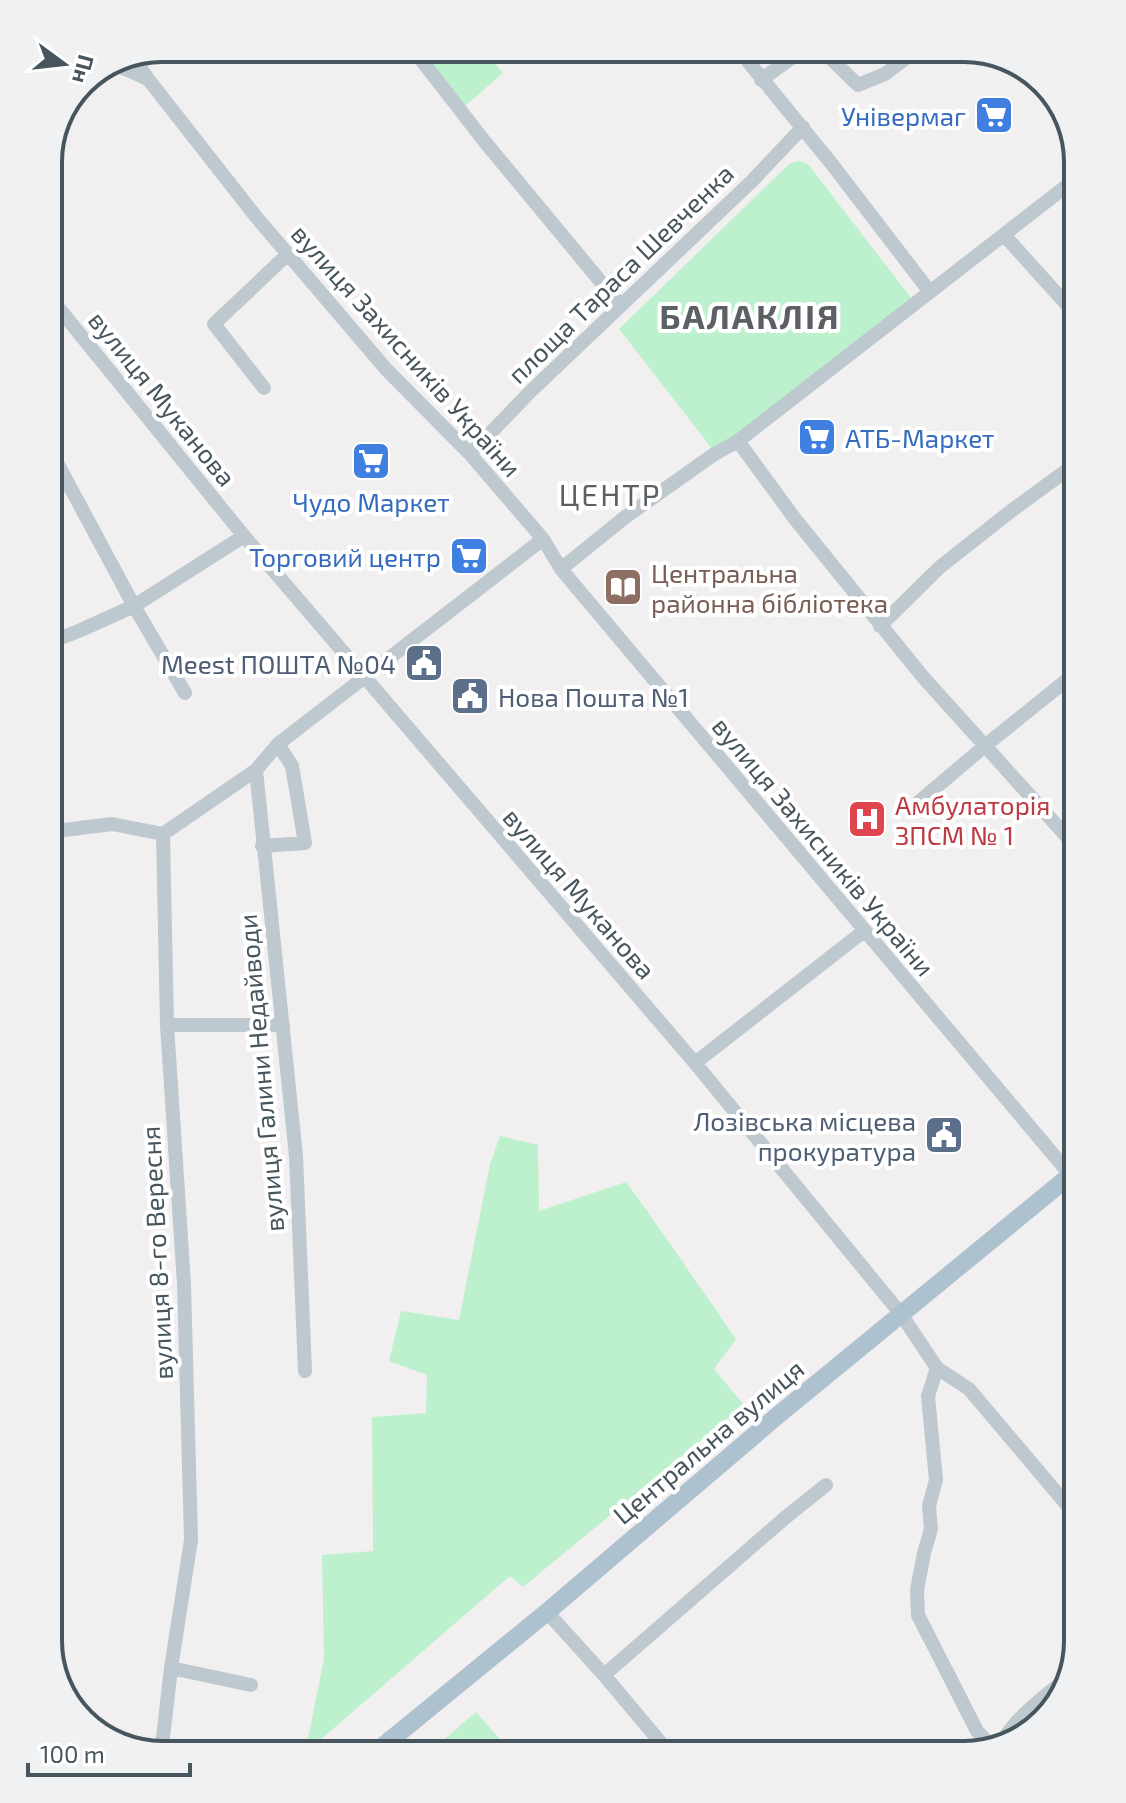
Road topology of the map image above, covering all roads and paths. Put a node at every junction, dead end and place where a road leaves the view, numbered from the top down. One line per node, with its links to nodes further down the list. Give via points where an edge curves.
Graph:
1 (423, 62): 16 (street)
2 (748, 62): 9 (street)
3 (787, 62): 9 (street)
4 (834, 62): 5 (street, via 858,85)
5 (901, 62)
6 (139, 65): 8 (street, вулиця Захисників України)
7 (126, 69): 8 (street)
8 (148, 79): 13 (street, вулиця Захисників України)
9 (761, 80): 10 (street)
10 (803, 127): 14 (street); 16 (street, площа Тараса Шевченка)
11 (1064, 188): 12 (street)
12 (1004, 235): 14 (street); 15 (street)
13 (288, 254): 18 (street, via 214,324); 20 (street, вулиця Захисників України, via 386,369)
14 (930, 292): 19 (street)
15 (1064, 301)
16 (620, 305): 20 (street, площа Тараса Шевченка)
17 (62, 319): 23 (street, вулиця Муканова)
18 (264, 388)
19 (738, 441): 25 (street, via 637,509); 27 (street)
20 (470, 454): 24 (street, вулиця Захисників України)
21 (62, 472): 26 (street)
22 (1064, 472): 27 (street, via 940,567)
23 (244, 536): 26 (street); 29 (street, вулиця Муканова)
24 (543, 539): 25 (street, вулиця Захисників України); 29 (street)
25 (561, 569): 40 (street, вулиця Захисників України)
26 (134, 606): 28 (street); 31 (street)
27 (880, 626): 33 (street)
28 (62, 637)
29 (364, 678): 32 (street); 43 (street, вулиця Муканова)
30 (1064, 682): 33 (street)
31 (185, 693)
32 (278, 744): 34 (street); 39 (street, via 292,766 305,843)
33 (986, 745): 35 (street); 37 (street)
34 (256, 770): 38 (street); 39 (street, вулиця Галини Недайводи)
35 (914, 806)
36 (62, 830): 38 (street, via 112,824)
37 (1064, 833)
38 (163, 834): 41 (street, вулиця 8-го Вересня)
39 (262, 846): 42 (street, вулиця Галини Недайводи)
40 (864, 931): 43 (street); 44 (street, вулиця Захисників України)
41 (167, 1025): 42 (street); 52 (street, вулиця 8-го Вересня, via 184,1284 191,1540)
42 (283, 1025): 48 (street, вулиця Галини Недайводи, via 296,1156)
43 (695, 1063): 46 (street, вулиця Муканова)
44 (1064, 1162)
45 (1064, 1185): 46 (main road, Центральна вулиця)
46 (901, 1314): 47 (street, вулиця Муканова); 51 (main road, Центральна вулиця)
47 (937, 1368): 50 (street, вулиця Муканова, via 969,1389); 57 (street, via 928,1396 936,1480 917,1590 918,1615)
48 (305, 1371)
49 (826, 1485): 53 (street)
50 (1064, 1501)
51 (547, 1612): 53 (street); 59 (main road, Центральна вулиця)
52 (171, 1668): 54 (street); 58 (street, вулиця 8-го Вересня)
53 (604, 1675): 60 (street)
54 (251, 1685)
55 (1048, 1694): 56 (street)
56 (1010, 1730)
57 (985, 1738)
58 (163, 1741)
59 (389, 1741)
60 (659, 1741)

